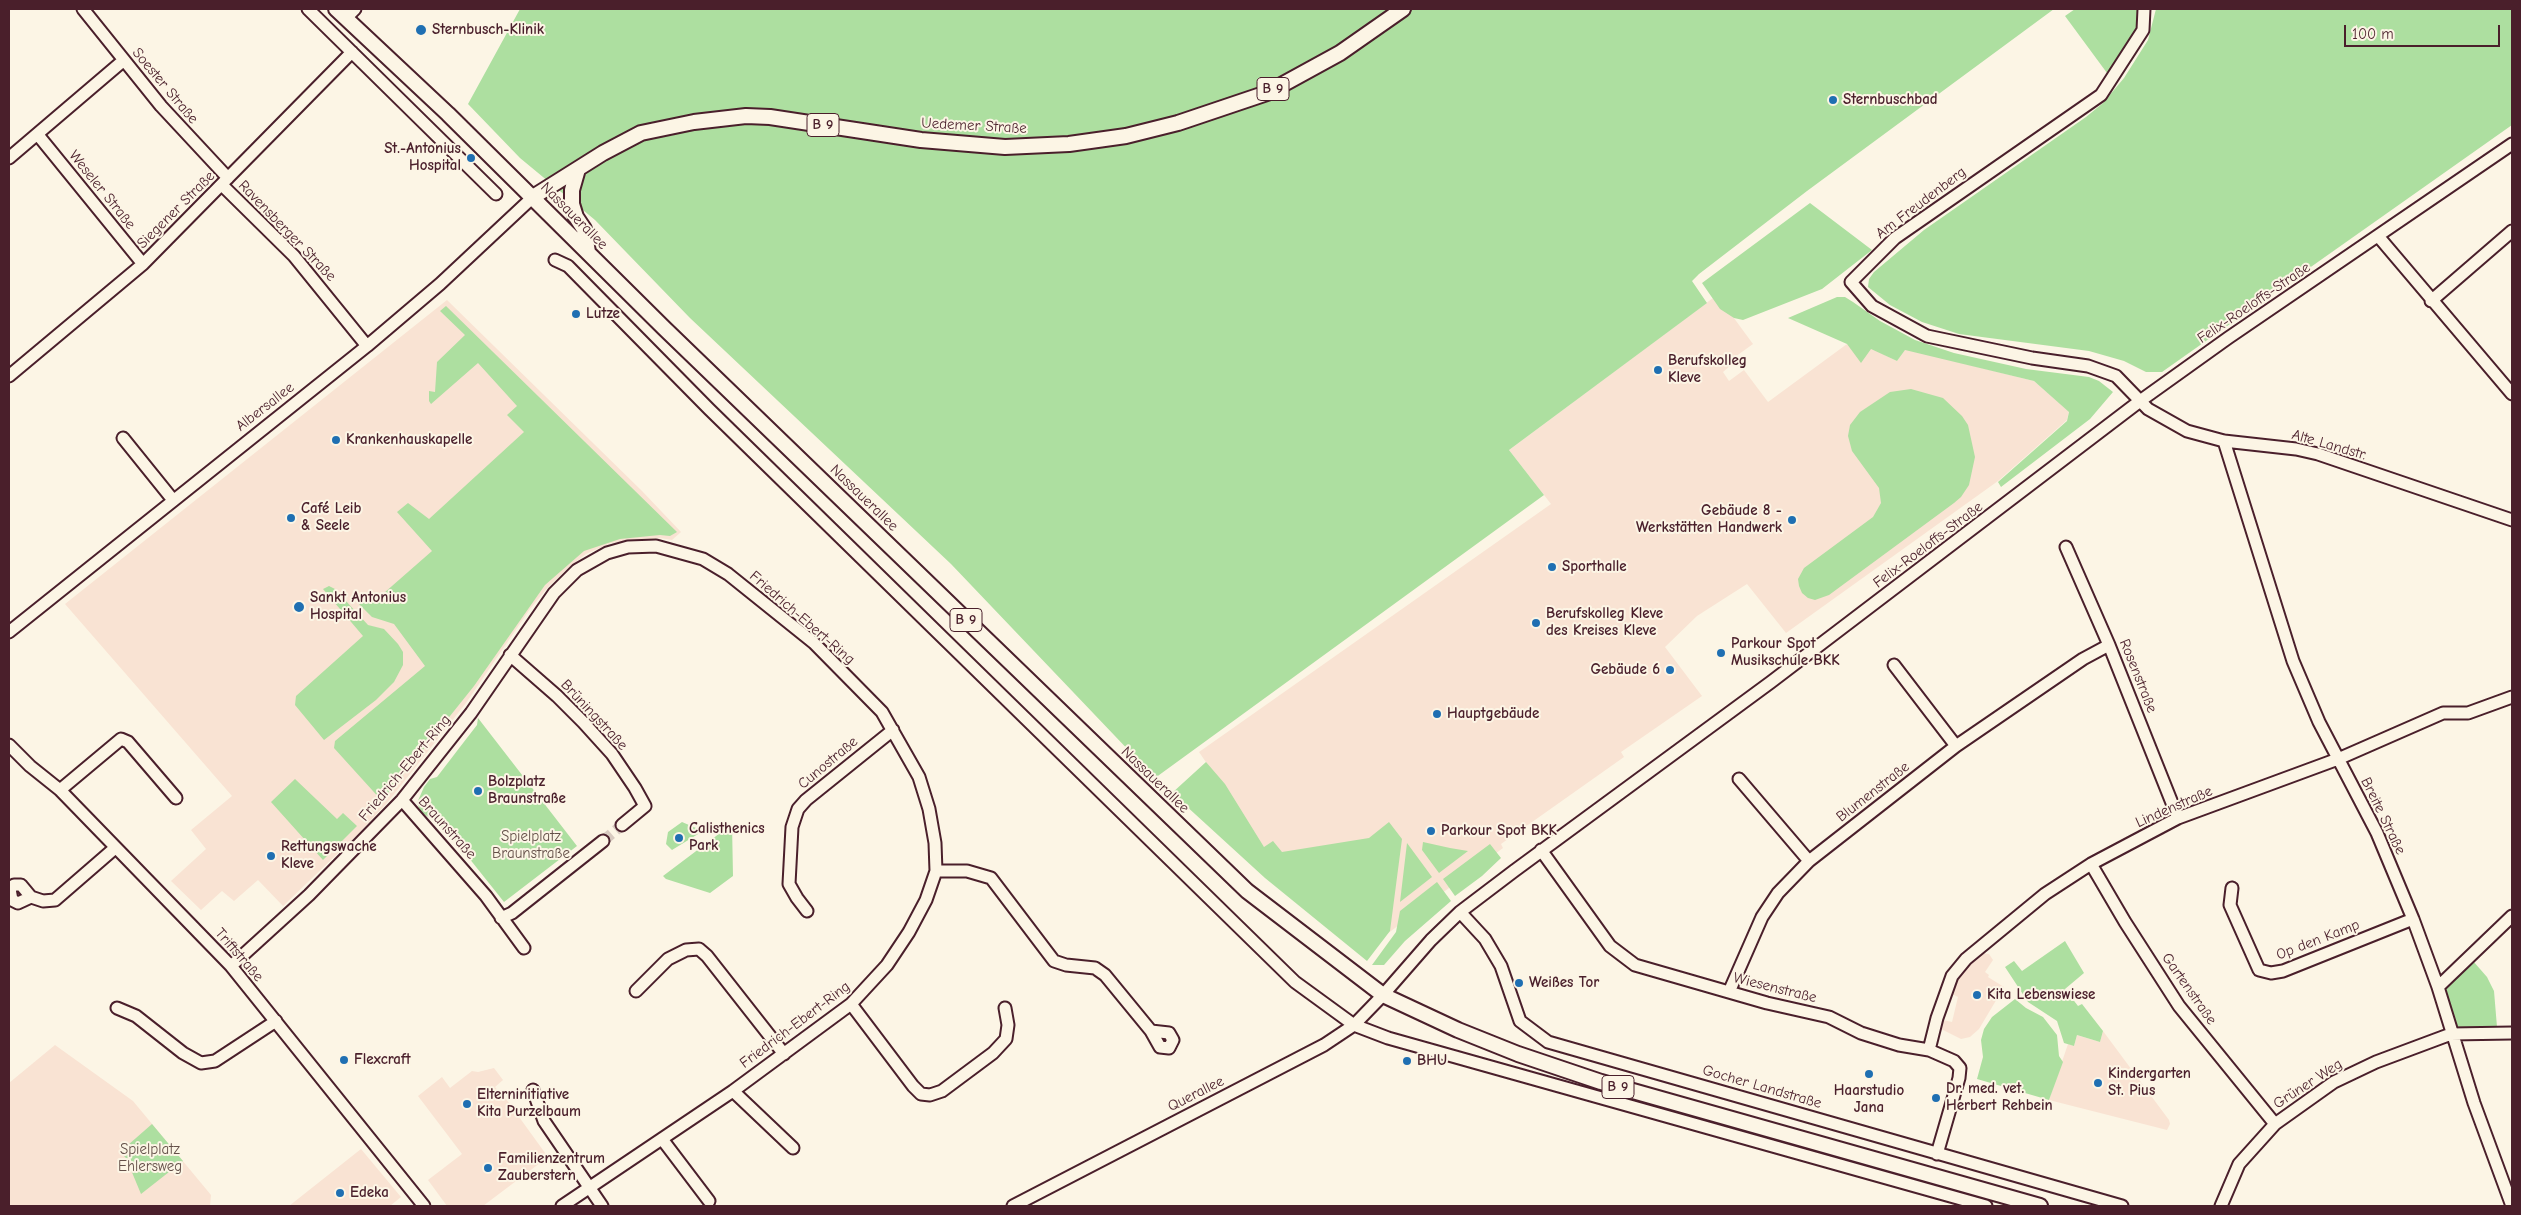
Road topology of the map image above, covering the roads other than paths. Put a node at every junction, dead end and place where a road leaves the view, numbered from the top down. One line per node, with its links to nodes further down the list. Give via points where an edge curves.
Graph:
1 (83, 9): 7 (street, Soester Straße)
2 (308, 9): 6 (street)
3 (1404, 9): 11 (main road, Uedemer Straße / B 9, via 1340,53 1266,92 1178,123 1126,136 1069,144 1005,147 921,140 770,116 746,116 641,133)
4 (2144, 9): 24 (street, Am Freudenberg, via 2143,30 2100,95 1895,238 1851,282 1872,306 1927,336 2088,366 2116,376)
5 (346, 12): 14 (main road, Nassauerallee)
6 (352, 52): 12 (street, Siegener Straße); 13 (street)
7 (124, 60): 8 (street); 12 (street, Soester Straße)
8 (38, 135): 10 (street); 19 (street, Weseler Straße)
9 (2512, 144): 16 (street, Felix-Roeloffs-Straße)
10 (9, 158)
11 (578, 169): 14 (main road, Uedemer Straße / B 9); 17 (main road, via 572,204 584,229)
12 (225, 182): 19 (street, Siegener Straße); 21 (street, Ravensberger Straße, via 294,256)
13 (496, 194)
14 (533, 197): 17 (main road, Nassauerallee / B 9); 21 (street, Albersallee)
15 (2512, 231): 20 (street)
16 (2378, 236): 20 (street); 24 (street, Felix-Roeloffs-Straße)
17 (588, 252): 63 (main road, Nassauerallee / B 9, via 1247,890)
18 (555, 260): 68 (street, via 568,266 709,409 1295,982)
19 (144, 264): 22 (street, Siegener Straße)
20 (2431, 301): 23 (street)
21 (368, 346): 27 (street, Albersallee)
22 (9, 376)
23 (2510, 387)
24 (2140, 401): 26 (street, Alte Landstr., via 2177,427); 47 (street, Felix-Roeloffs-Straße, via 1771,682)
25 (124, 438): 27 (street)
26 (2224, 441): 28 (street, Alte Landstr., via 2318,454); 38 (street, Breite Straße, via 2292,661)
27 (173, 500): 30 (street, Albersallee)
28 (2512, 520)
29 (2066, 547): 31 (street, Rosenstraße)
30 (9, 632)
31 (2109, 645): 37 (street, Blumenstraße, via 2083,659); 43 (street, Rosenstraße)
32 (510, 655): 35 (street, Friedrich-Ebert-Ring, via 554,593 578,570 607,553 628,547 663,548 703,559 728,574 814,643 863,691); 42 (street, Friedrich-Ebert-Ring, via 471,714); 44 (street, Brüningstraße, via 583,722 626,775 645,806)
33 (1894, 665): 37 (street)
34 (2512, 697): 38 (street, Lindenstraße, via 2468,713 2443,713)
35 (893, 730): 50 (street, Friedrich-Ebert-Ring, via 918,777 929,809); 53 (street, Cunostraße, via 798,809 792,827 789,884)
36 (9, 745): 40 (street, Triftstraße)
37 (1956, 746): 48 (street, Blumenstraße)
38 (2338, 759): 43 (street, Lindenstraße); 57 (street, Breite Straße, via 2377,833)
39 (1739, 779): 48 (street)
40 (60, 790): 41 (street, via 121,739 128,742); 46 (street, Triftstraße)
41 (176, 798)
42 (402, 800): 56 (street, Braunstraße, via 482,890); 59 (street, Friedrich-Ebert-Ring, via 315,890)
43 (2178, 818): 49 (street, Lindenstraße)
44 (622, 825)
45 (603, 840): 56 (street, via 512,913)
46 (115, 848): 52 (street, via 55,900); 59 (street, Triftstraße)
47 (1541, 850): 54 (street, Felix-Roeloffs-Straße); 62 (street, Wiesenstraße, via 1610,946 1623,956 1635,965)
48 (1809, 861): 62 (street, Blumenstraße, via 1778,893 1762,917)
49 (2091, 864): 72 (street, Lindenstraße, via 2045,894 1966,959 1952,976); 76 (street, Gartenstraße, via 2179,1006)
50 (936, 871): 64 (street, Friedrich-Ebert-Ring, via 926,900 909,932 887,965); 69 (street, via 966,871 991,878 1054,961 1095,968 1106,975)
51 (2232, 888): 57 (street, Op den Kamp, via 2230,905 2259,970 2271,973)
52 (31, 897)
53 (807, 911)
54 (1460, 912): 63 (street, Felix-Roeloffs-Straße); 79 (street, Gocher Landstraße, via 1485,939 1501,966 1520,1021 1548,1042)
55 (2512, 916): 60 (street)
56 (501, 918): 58 (street, Braunstraße)
57 (2413, 919): 60 (street, Breite Straße)
58 (524, 948)
59 (230, 966): 67 (street, Triftstraße)
60 (2438, 987): 71 (street, Breite Straße)
61 (636, 991): 73 (street, via 668,959 686,950 699,949 708,956)
62 (1730, 992): 72 (street, Wiesenstraße, via 1829,1017 1899,1045)
63 (1383, 995): 68 (street, Querallee); 87 (main road, B 9, via 1458,1030 1600,1082)
64 (851, 1004): 66 (street, via 913,1086 921,1094 930,1096 942,1091 993,1053 1006,1039); 73 (street, Friedrich-Ebert-Ring)
65 (117, 1008): 67 (street, via 136,1016 201,1063 215,1061)
66 (1006, 1008)
67 (276, 1021): 82 (street, Triftstraße)
68 (1354, 1025): 85 (street, Querallee, via 1324,1046); 86 (street, via 1388,1038)
69 (1151, 1031)
70 (2512, 1033): 71 (street, Grüner Weg)
71 (2451, 1034): 76 (street, Grüner Weg, via 2376,1062 2334,1082); 90 (street, Breite Straße)
72 (1929, 1050): 79 (street, Wiesenstraße, via 1954,1061 1960,1068)
73 (784, 1054): 75 (street, Friedrich-Ebert-Ring)
74 (533, 1090): 80 (street, via 544,1121)
75 (733, 1091): 77 (street, Friedrich-Ebert-Ring); 78 (street)
76 (2275, 1124): 89 (street, Grüner Weg, via 2239,1164)
77 (662, 1139): 80 (street, Friedrich-Ebert-Ring); 81 (street)
78 (793, 1148)
79 (1938, 1154): 88 (street, Gocher Landstraße)
80 (592, 1188): 83 (street, Friedrich-Ebert-Ring); 84 (street)
81 (709, 1201)
82 (424, 1206)
83 (562, 1206)
84 (602, 1206)
85 (1013, 1206)
86 (1986, 1206)
87 (2040, 1206)
88 (2122, 1206)
89 (2220, 1206)
90 (2512, 1206)

